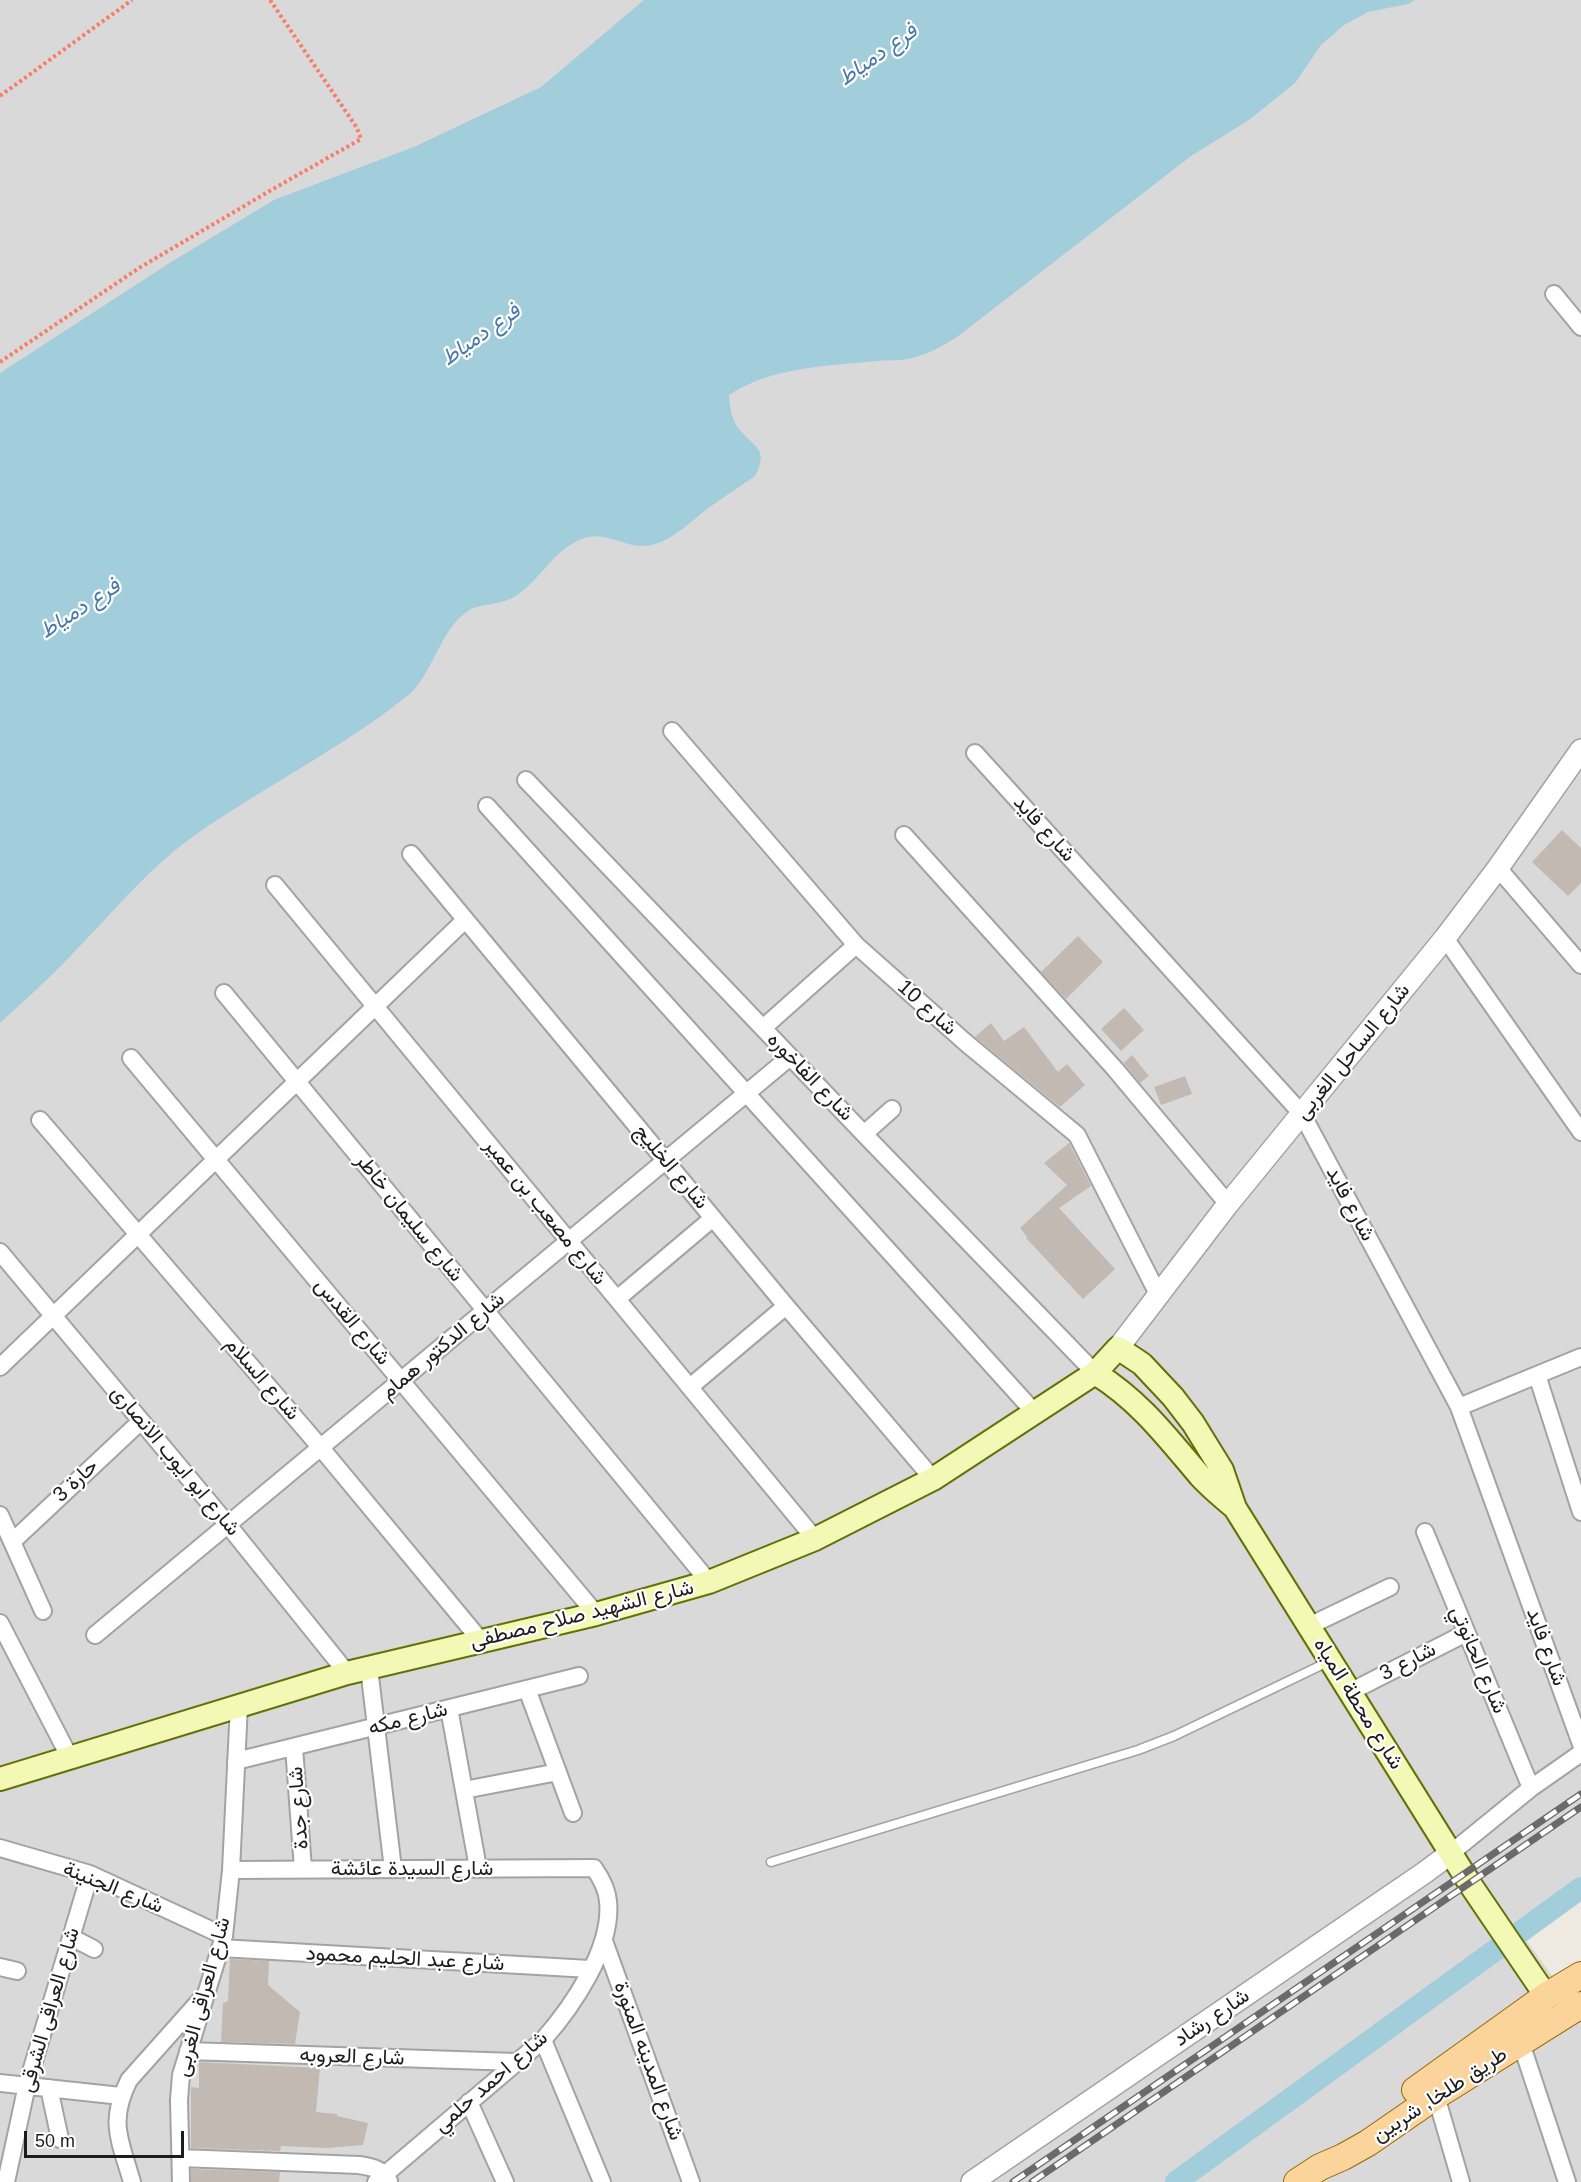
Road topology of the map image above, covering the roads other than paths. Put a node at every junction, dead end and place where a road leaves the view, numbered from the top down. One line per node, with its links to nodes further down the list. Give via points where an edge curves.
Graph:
1 (1554, 294): 2 (street)
2 (1581, 327)
3 (672, 731): 14 (street, شارع 10)
4 (1581, 750): 10 (street, شارع الساحل الغربى)
5 (975, 753): 24 (street, شارع فايد)
6 (526, 780): 18 (street, شارع الفاخوره)
7 (487, 806): 22 (street)
8 (904, 835): 30 (street, via 1115,1069)
9 (411, 854): 12 (street, شارع الخليج)
10 (1498, 868): 13 (street, شارع الساحل الغربى); 15 (street)
11 (275, 885): 17 (street, شارع مصعب بن عمير)
12 (465, 920): 17 (street); 29 (street, شارع الخليج)
13 (1445, 938): 24 (street, شارع الساحل الغربى); 26 (street)
14 (856, 945): 18 (street); 35 (street, شارع 10, via 964,1042 1077,1135)
15 (1581, 965)
16 (224, 993): 21 (street, شارع سليمان خاطر)
17 (376, 1006): 21 (street); 33 (street, شارع مصعب بن عمير)
18 (763, 1028): 19 (street, شارع الفاخوره)
19 (790, 1057): 22 (street, شارع الدكتور همام); 27 (street, شارع الفاخوره)
20 (131, 1058): 28 (street, شارع القدس)
21 (297, 1081): 28 (street); 38 (street, شارع سليمان خاطر)
22 (746, 1094): 29 (street, شارع الدكتور همام); 48 (street)
23 (892, 1109): 27 (street)
24 (1302, 1114): 30 (street, شارع الساحل الغربى); 47 (street, شارع فايد)
25 (40, 1120): 32 (street, شارع السلام)
26 (1581, 1132)
27 (864, 1134): 43 (street, شارع الفاخوره)
28 (217, 1158): 32 (street); 45 (street, شارع القدس)
29 (665, 1160): 31 (street, شارع الخليج); 33 (street, شارع الدكتور همام)
30 (1228, 1204): 35 (street, شارع الساحل الغربى)
31 (713, 1218): 36 (street); 37 (street, شارع الخليج)
32 (138, 1234): 39 (street); 50 (street, شارع السلام)
33 (569, 1241): 36 (street, شارع مصعب بن عمير); 38 (street, شارع الدكتور همام)
34 (0, 1252): 39 (street, شارع ابو ايوب الانصارى)
35 (1159, 1296): 40 (street, شارع الساحل الغربى)
36 (617, 1299): 46 (street, شارع مصعب بن عمير)
37 (786, 1306): 46 (street); 51 (street, شارع الخليج)
38 (485, 1311): 45 (street, شارع الدكتور همام); 59 (street, شارع سليمان خاطر)
39 (53, 1316): 42 (street); 49 (street, شارع ابو ايوب الانصارى)
40 (1118, 1348): 43 (main road, شارع الشهيد صلاح مصطفى); 52 (main road, via 1142,1364 1193,1423 1222,1470)
41 (1581, 1357): 44 (street)
42 (0, 1367)
43 (1095, 1373): 48 (main road, شارع الشهيد صلاح مصطفى); 52 (main road, via 1146,1412 1201,1477)
44 (1537, 1375): 47 (street); 53 (street)
45 (401, 1381): 50 (street, شارع الدكتور همام); 62 (street, شارع القدس)
46 (690, 1387): 57 (street, شارع مصعب بن عمير)
47 (1459, 1407): 76 (street, شارع فايد)
48 (1035, 1413): 51 (main road, شارع الشهيد صلاح مصطفى)
49 (141, 1421): 55 (street, شارع ابو ايوب الانصارى); 58 (street, حارة 3)
50 (321, 1448): 55 (street, شارع الدكتور همام); 67 (street, شارع السلام)
51 (933, 1479): 57 (main road, شارع الشهيد صلاح مصطفى)
52 (1235, 1508): 64 (main road, شارع محطة المياه)
53 (1581, 1512)
54 (0, 1515): 58 (street)
55 (228, 1525): 66 (street, شارع الدكتور همام); 69 (street, شارع ابو ايوب الانصارى)
56 (1425, 1532): 65 (street, شارع الحانوتي)
57 (815, 1539): 59 (main road, شارع الشهيد صلاح مصطفى)
58 (12, 1542): 61 (street)
59 (709, 1582): 62 (main road, شارع الشهيد صلاح مصطفى)
60 (1390, 1587): 64 (street)
61 (43, 1611)
62 (596, 1614): 67 (main road, شارع الشهيد صلاح مصطفى)
63 (0, 1623): 79 (street)
64 (1309, 1626): 68 (main road, شارع محطة المياه)
65 (1466, 1633): 72 (street, شارع 3); 83 (street, شارع الحانوتي)
66 (95, 1635)
67 (481, 1641): 69 (main road, شارع الشهيد صلاح مصطفى)
68 (1331, 1661): 72 (main road, شارع محطة المياه); 88 (lane, via 1138,1750)
69 (358, 1670): 73 (main road, شارع الشهيد صلاح مصطفى); 75 (street)
70 (579, 1676): 71 (street, شارع مكه)
71 (527, 1689): 74 (street, شارع مكه); 81 (street)
72 (1350, 1692): 87 (main road, شارع محطة المياه)
73 (239, 1705): 79 (main road, شارع الشهيد صلاح مصطفى); 80 (street, شارع العراقى الغربى)
74 (449, 1708): 75 (street, شارع مكه); 84 (street)
75 (376, 1726): 77 (street, شارع مكه); 92 (street)
76 (1581, 1744)
77 (294, 1747): 80 (street, شارع مكه); 91 (street, شارع جدة)
78 (1581, 1753): 83 (street)
79 (70, 1758): 82 (main road, شارع الشهيد صلاح مصطفى)
80 (236, 1761): 93 (street, شارع العراقى الغربى)
81 (558, 1772): 84 (street); 85 (street)
82 (0, 1779)
83 (1531, 1788): 87 (street)
84 (464, 1790): 89 (street)
85 (573, 1814)
86 (1, 1851): 94 (street, شارع الجنينة)
87 (1451, 1853): 104 (main road, شارع محطة المياه); 127 (street, شارع رشاد)
88 (771, 1862)
89 (478, 1868): 90 (street, شارع السيدة عائشة); 92 (street, شارع السيدة عائشة)
90 (594, 1868): 96 (street, شارع احمد حلمي, via 609,1902)
91 (303, 1869): 92 (street, شارع السيدة عائشة); 93 (street, شارع السيدة عائشة)
92 (393, 1869)
93 (231, 1870): 97 (street, شارع العراقى الغربى)
94 (90, 1874): 95 (street, شارع العراقى الشرقى); 97 (street, شارع الجنينة)
95 (71, 1937): 98 (street); 111 (street, شارع العراقى الشرقى)
96 (604, 1941): 100 (street, شارع احمد حلمي); 126 (street, شارع المدينه المنورة)
97 (222, 1942): 100 (street, شارع عبد الحليم محمود); 103 (street, شارع العراقى الغربى)
98 (94, 1949)
99 (0, 1967): 101 (street)
100 (590, 1969): 106 (street, شارع احمد حلمي)
101 (17, 1971)
102 (1581, 1975): 104 (main road)
103 (206, 1993): 108 (street, شارع العراقى الغربى); 113 (street, via 129,2080)
104 (1546, 1996): 119 (main road, via 1336,2148)
105 (1581, 2005): 107 (main road, طريق طلخا, شربين)
106 (543, 2040): 109 (street, شارع احمد حلمي); 125 (street)
107 (1521, 2043): 114 (main road, طريق طلخا, شربين); 130 (street)
108 (188, 2051): 109 (street, شارع العروبه); 117 (street, شارع العراقى الغربى, via 179,2100)
109 (516, 2062): 115 (street, شارع احمد حلمي)
110 (0, 2083): 111 (street)
111 (27, 2085): 112 (street); 118 (street, شارع العراقى الشرقى)
112 (49, 2088): 113 (street); 116 (street)
113 (121, 2096): 122 (street, via 117,2129)
114 (1436, 2096): 119 (main road, طريق طلخا, شربين, via 1368,2143); 129 (street)
115 (469, 2102): 120 (street, شارع احمد حلمي); 124 (street)
116 (60, 2139)
117 (181, 2158): 120 (street, via 359,2164 373,2167); 123 (street, شارع العراقى الغربى)
118 (5, 2161): 121 (street, شارع العراقى الشرقى)
119 (1320, 2167): 128 (main road, طريق طلخا, شربين)
120 (384, 2179)
121 (6, 2182)
122 (132, 2182)
123 (181, 2182)
124 (505, 2182)
125 (602, 2182)
126 (691, 2182)
127 (972, 2182)
128 (1297, 2182)
129 (1461, 2182)
130 (1567, 2182)

